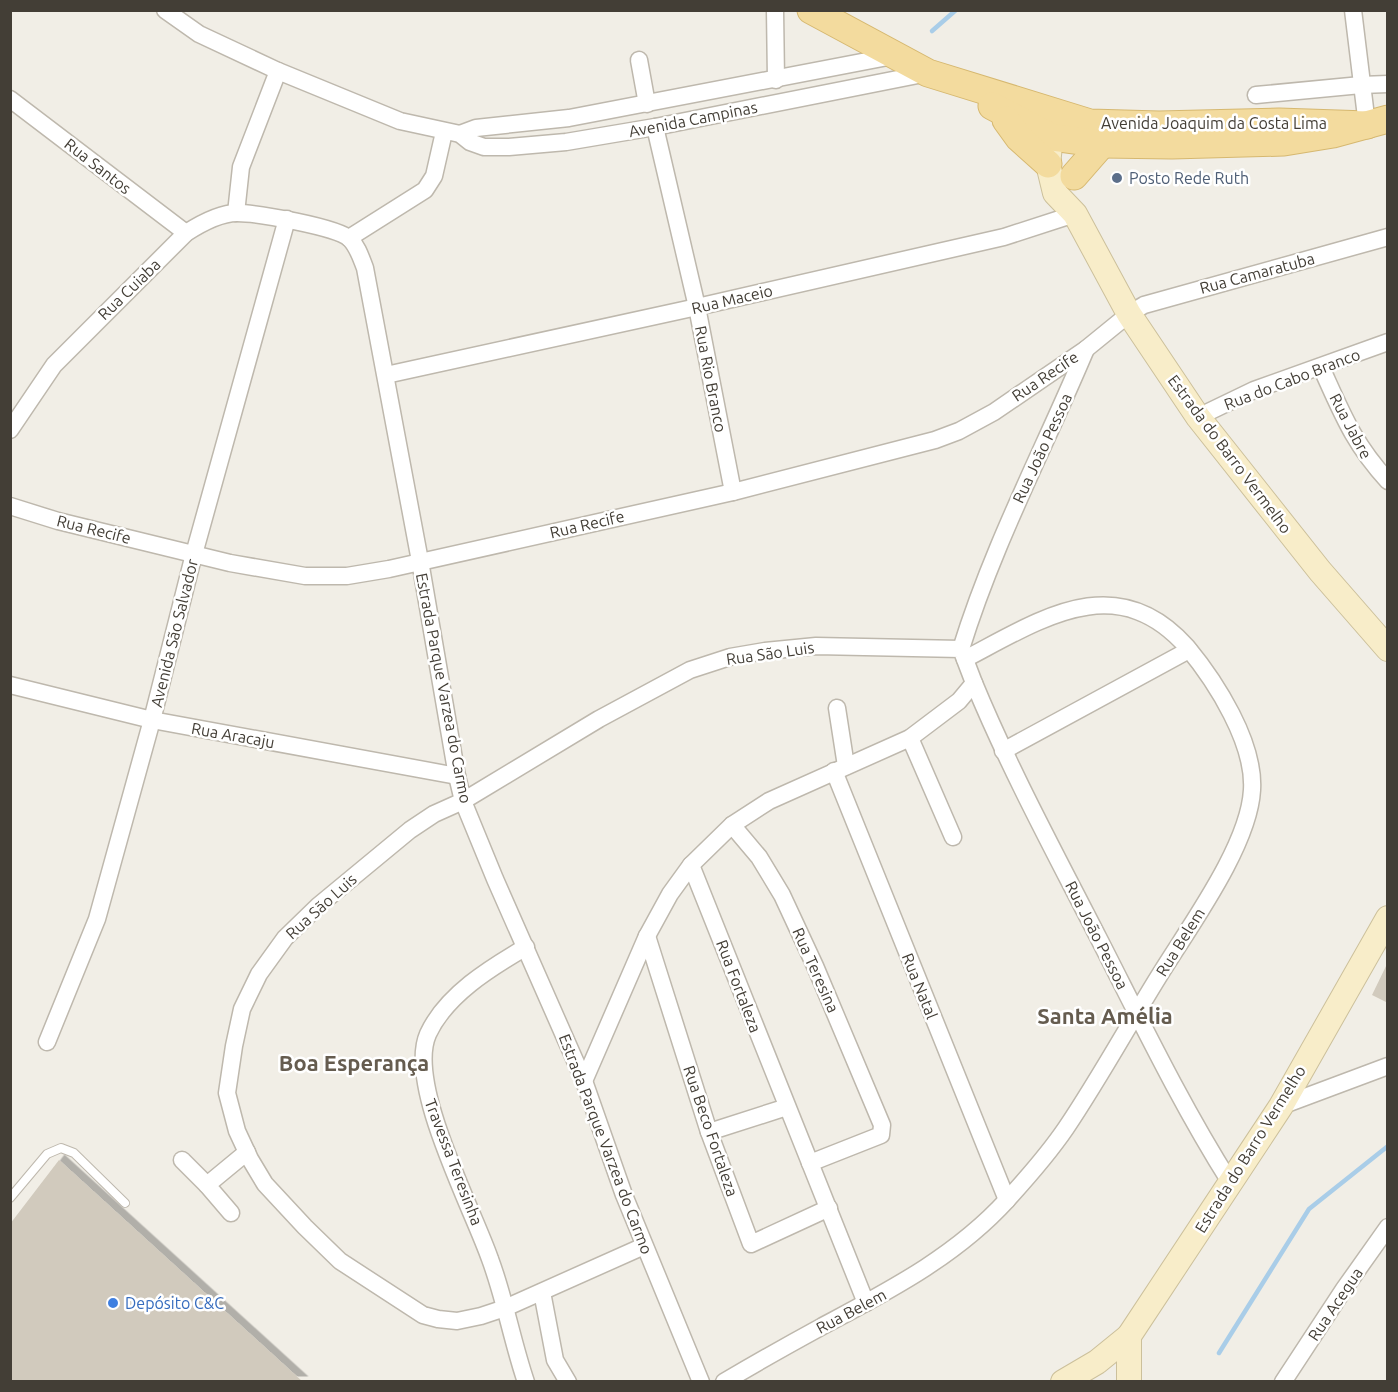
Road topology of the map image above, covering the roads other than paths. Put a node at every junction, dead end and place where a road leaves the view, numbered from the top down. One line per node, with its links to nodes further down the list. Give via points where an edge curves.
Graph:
1 (165, 10): 7 (street, via 199,34)
2 (775, 10): 9 (street)
3 (810, 10): 5 (main road, Avenida Joaquim da Costa Lima)
4 (1353, 10): 12 (street)
5 (893, 56): 8 (main road, Avenida Joaquim da Costa Lima); 9 (street, Avenida Campinas)
6 (639, 60): 15 (street)
7 (278, 71): 20 (street, Avenida Campinas, via 400,121); 24 (street, via 241,167)
8 (927, 74): 10 (main road, Avenida Joaquim da Costa Lima); 19 (street, Avenida Campinas)
9 (776, 80): 15 (street, Avenida Campinas)
10 (959, 83): 16 (main road, Avenida Joaquim da Costa Lima); 18 (main road, Avenida Joaquim da Costa Lima)
11 (1388, 84): 12 (street)
12 (1361, 85): 13 (street); 17 (street)
13 (1256, 95)
14 (10, 99): 27 (street, Rua Santos)
15 (647, 104): 20 (street, Avenida Campinas)
16 (998, 110): 18 (main road, Avenida Joaquim da Costa Lima); 22 (main road, via 1019,138)
17 (1377, 122): 21 (main road, Avenida Joaquim da Costa Lima, via 1158,125)
18 (1055, 126): 21 (main road, Avenida Joaquim da Costa Lima); 22 (street, Estrada do Barro Vermelho)
19 (655, 127): 20 (street, Avenida Campinas, via 509,147 484,147); 30 (street, Rua Rio Branco)
20 (452, 133): 29 (street, via 425,190)
21 (1092, 137): 23 (main road)
22 (1048, 164): 25 (street, Estrada do Barro Vermelho, via 1055,193)
23 (1074, 176): 25 (street, Estrada do Barro Vermelho)
24 (236, 213): 26 (street, Rua Cuiaba); 27 (street, Rua Cuiaba, via 200,224)
25 (1075, 214): 30 (street, Rua Maceio, via 1004,237); 31 (street, Estrada do Barro Vermelho)
26 (287, 219): 29 (street); 41 (street, Avenida São Salvador)
27 (186, 233): 37 (street, Rua Cuiaba, via 54,365)
28 (1388, 237): 31 (street, Rua Camaratuba, via 1161,299)
29 (349, 238): 35 (street, Estrada Parque Varzea do Carmo, via 365,268)
30 (697, 307): 35 (street, Rua Maceio); 39 (street, Rua Rio Branco)
31 (1129, 314): 33 (street, Rua Recife); 36 (street, Estrada do Barro Vermelho)
32 (1388, 342): 34 (street, Rua do Cabo Branco)
33 (1086, 349): 39 (street, Rua Recife, via 994,412 959,431); 45 (street, Rua João Pessoa, via 975,602)
34 (1321, 367): 36 (street, Rua do Cabo Branco, via 1254,390); 38 (street, Rua Jabre, via 1353,437)
35 (386, 375): 42 (street, Estrada Parque Varzea do Carmo)
36 (1198, 417): 43 (street, Estrada do Barro Vermelho, via 1320,571)
37 (10, 430)
38 (1387, 480)
39 (733, 492): 42 (street, Rua Recife)
40 (10, 506): 41 (street, Rua Recife)
41 (194, 554): 42 (street, Rua Recife, via 305,576 347,576); 49 (street, Avenida São Salvador)
42 (420, 561): 53 (street, Estrada Parque Varzea do Carmo)
43 (1388, 649)
44 (1189, 650): 45 (street, Rua Belem, via 1173,633 1136,610 1101,605 1043,619); 51 (street); 61 (street, Rua Belem, via 1240,729 1252,773 1249,811 1241,836 1216,884)
45 (963, 654): 46 (street); 54 (street, Rua São Luis, via 816,646 730,657 690,670 599,719)
46 (974, 683): 50 (street, via 959,701); 51 (street, Rua João Pessoa)
47 (10, 685): 49 (street, Rua Aracaju)
48 (837, 708): 52 (street, Rua Natal)
49 (152, 720): 53 (street, Rua Aracaju); 62 (street, Avenida São Salvador, via 97,920)
50 (910, 738): 52 (street); 56 (street)
51 (1003, 751): 61 (street, Rua João Pessoa)
52 (840, 768): 55 (street, via 768,801); 74 (street, Rua Natal)
53 (457, 776): 54 (street, Estrada Parque Varzea do Carmo)
54 (463, 801): 60 (street, Estrada Parque Varzea do Carmo); 68 (street, Rua São Luis, via 410,830 318,906 285,938 259,974 242,1009 227,1094)
55 (732, 825): 57 (street); 70 (street, Rua Teresina, via 759,857 782,895 882,1125 881,1135)
56 (953, 837)
57 (691, 865): 59 (street); 66 (street, Rua Fortaleza)
58 (1388, 918): 65 (street, Estrada do Barro Vermelho)
59 (647, 936): 64 (street); 67 (street, Rua Beco Fortaleza)
60 (526, 947): 64 (street, Estrada Parque Varzea do Carmo); 82 (street, Travessa Teresinha, via 473,983 443,1010 428,1035 423,1060 428,1095)
61 (1136, 1012): 71 (street, Rua João Pessoa); 74 (street, Rua Belem, via 1065,1130)
62 (47, 1042)
63 (1388, 1066): 65 (street)
64 (584, 1081): 79 (street, Estrada Parque Varzea do Carmo)
65 (1281, 1106): 71 (street, Estrada do Barro Vermelho)
66 (787, 1107): 67 (street); 70 (street, Rua Fortaleza)
67 (709, 1132): 76 (street, Rua Beco Fortaleza, via 750,1244)
68 (247, 1152): 72 (street); 82 (street, Rua São Luis, via 265,1184 340,1261 423,1316 457,1321)
69 (182, 1160): 72 (street)
70 (810, 1162): 76 (street, Rua Fortaleza)
71 (1230, 1182): 83 (street, Estrada do Barro Vermelho)
72 (207, 1185): 77 (street)
73 (10, 1198): 75 (lane, via 47,1154 60,1148 74,1153)
74 (1007, 1200): 81 (street, Rua Belem, via 960,1245)
75 (125, 1203)
76 (829, 1208): 81 (street, Rua Fortaleza)
77 (231, 1213)
78 (1388, 1227): 90 (street, Rua Acegua)
79 (644, 1246): 80 (street, Rua São Luis); 86 (street, Estrada Parque Varzea do Carmo)
80 (542, 1292): 82 (street, Rua São Luis); 85 (street, via 555,1360)
81 (866, 1303): 87 (street, Rua Belem)
82 (506, 1308): 84 (street, Travessa Teresinha)
83 (1129, 1336): 88 (street, Estrada do Barro Vermelho, via 1097,1362); 89 (street)
84 (526, 1382)
85 (568, 1382)
86 (701, 1382)
87 (724, 1382)
88 (1063, 1382)
89 (1129, 1382)
90 (1283, 1382)

